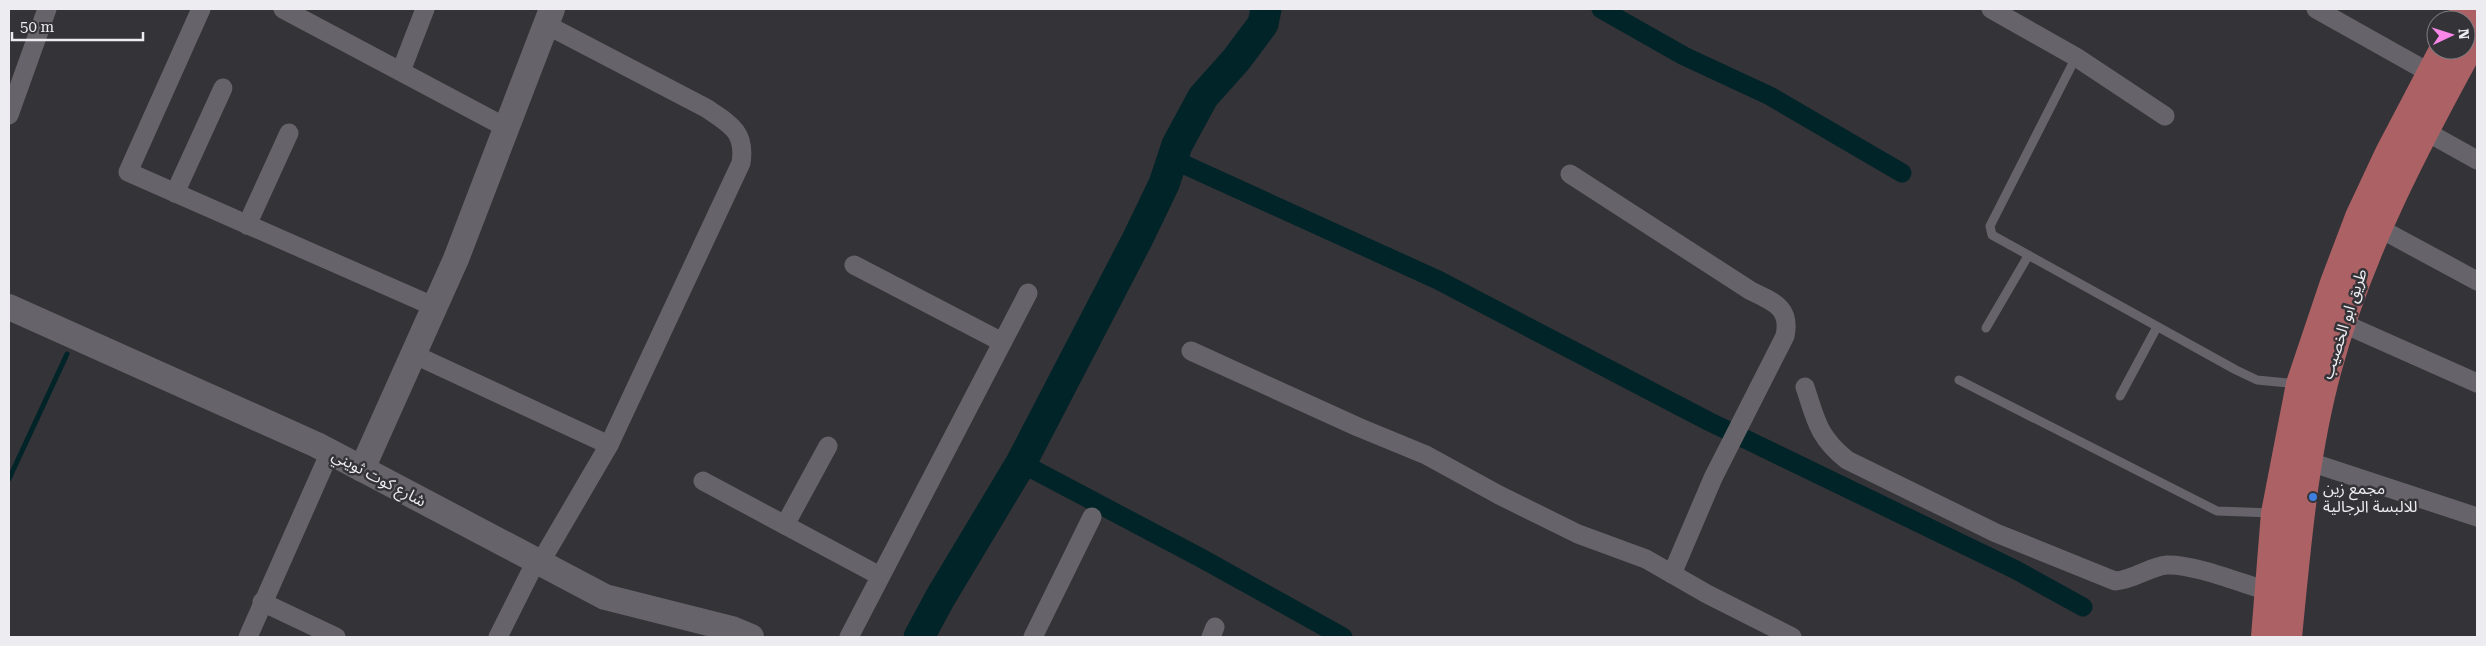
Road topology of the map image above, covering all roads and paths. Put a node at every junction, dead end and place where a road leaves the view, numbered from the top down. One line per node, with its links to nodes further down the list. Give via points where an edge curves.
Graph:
1 (48, 9): 14 (street)
2 (201, 9): 21 (street, via 128,172)
3 (425, 9): 11 (street)
4 (1991, 9): 9 (street)
5 (2316, 9): 12 (street)
6 (288, 10): 11 (street)
7 (549, 17): 16 (main road); 41 (street, via 726,121 738,134 744,148 737,172)
8 (2477, 34): 17 (main road, طريق ابو الخصيب)
9 (2076, 57): 15 (street); 24 (lane, via 1990,226 1992,235 1998,240)
10 (2437, 60): 12 (main road, طريق ابو الخصيب)
11 (401, 71): 16 (street)
12 (2430, 73): 38 (main road, طريق ابو الخصيب, via 2388,153 2360,217)
13 (223, 88): 21 (street)
14 (9, 115)
15 (2165, 116)
16 (505, 127): 29 (main road)
17 (2425, 131): 19 (street); 23 (main road, طريق ابو الخصيب)
18 (289, 133): 22 (street)
19 (2477, 160)
20 (1570, 174): 53 (street, via 1774,302 1788,323 1785,336 1713,478)
21 (175, 193): 22 (street)
22 (247, 225): 29 (street)
23 (2378, 228): 26 (street); 30 (main road, طريق ابو الخصيب)
24 (2028, 256): 31 (lane); 32 (lane)
25 (854, 265): 33 (street)
26 (2477, 281)
27 (1028, 293): 33 (street)
28 (9, 306): 43 (main road, شارع كوت ثويني)
29 (435, 307): 35 (main road)
30 (2342, 323): 37 (street); 44 (main road, طريق ابو الخصيب, via 2326,377)
31 (2157, 327): 38 (lane, via 2257,380); 40 (lane)
32 (1986, 328)
33 (1002, 342): 54 (street)
34 (1191, 351): 53 (street, via 1426,455 1578,534 1646,560)
35 (413, 354): 41 (street); 45 (main road)
36 (1959, 380): 47 (lane, via 2217,511)
37 (2477, 383)
38 (2300, 384): 47 (main road, طريق ابو الخصيب)
39 (1805, 387): 55 (street, via 1819,428 1830,446 1847,460 1996,533 2115,581 2127,580 2164,565 2181,565)
40 (2120, 396)
41 (609, 445): 52 (street)
42 (828, 446): 50 (street)
43 (330, 452): 45 (main road, شارع كوت ثويني); 56 (street)
44 (2308, 461): 49 (street); 51 (main road, طريق ابو الخصيب)
45 (362, 469): 52 (main road, شارع كوت ثويني)
46 (703, 481): 50 (street)
47 (2275, 513): 51 (main road, طريق ابو الخصيب)
48 (1092, 516): 62 (street)
49 (2477, 517)
50 (785, 525): 54 (street)
51 (2283, 555): 55 (main road, طريق ابو الخصيب); 65 (main road, طريق ابو الخصيب)
52 (538, 562): 57 (main road, شارع كوت ثويني, via 605,598); 60 (street)
53 (1672, 574): 63 (street)
54 (880, 576): 61 (street)
55 (2268, 591): 64 (main road, طريق ابو الخصيب)
56 (262, 602): 58 (street); 59 (street)
57 (737, 634)
58 (248, 637)
59 (336, 637)
60 (498, 637)
61 (849, 637)
62 (1033, 637)
63 (1792, 637)
64 (2265, 637)
65 (2288, 637)

